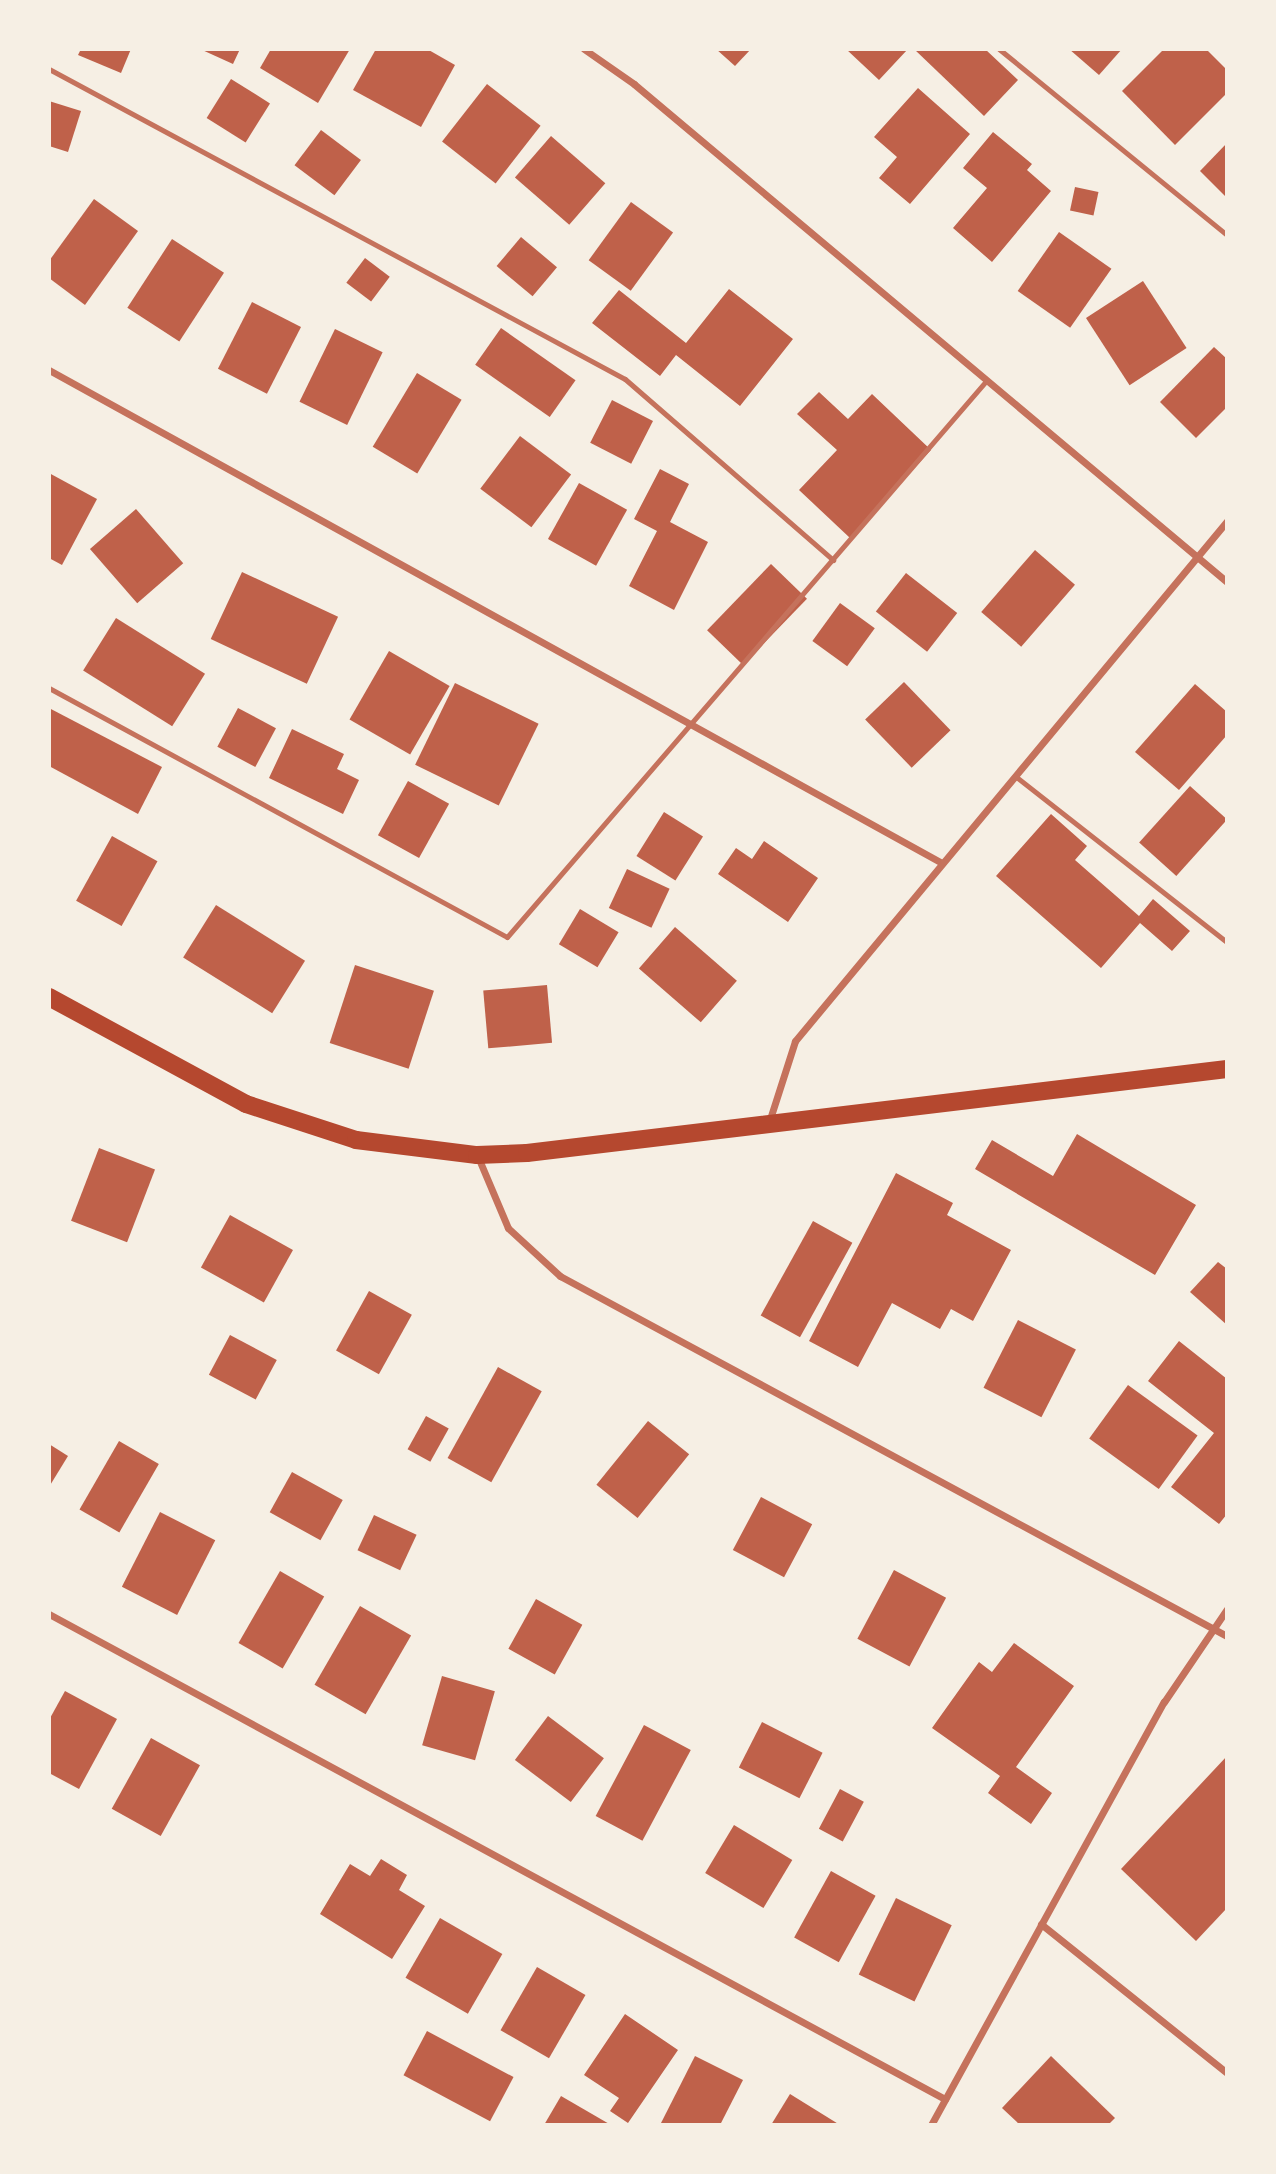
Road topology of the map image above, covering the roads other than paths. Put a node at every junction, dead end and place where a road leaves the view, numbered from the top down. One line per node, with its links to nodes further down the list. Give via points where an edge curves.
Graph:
1 (584, 49): 6 (street, via 634,83)
2 (999, 49): 4 (lane)
3 (49, 69): 9 (lane, via 625,379)
4 (1227, 235)
5 (49, 370): 12 (street)
6 (986, 380): 8 (street); 9 (lane)
7 (1227, 522): 8 (street)
8 (1197, 557): 10 (street); 13 (street)
9 (833, 560): 12 (lane)
10 (1227, 582)
11 (49, 688): 12 (lane, via 507,937)
12 (693, 725): 14 (street)
13 (1015, 776): 14 (street); 15 (lane)
14 (942, 863): 18 (street, via 795,1041)
15 (1227, 942)
16 (49, 997): 19 (main road, via 246,1104 356,1140)
17 (1227, 1069): 18 (main road)
18 (769, 1122): 19 (main road, via 527,1153)
19 (477, 1155): 22 (street, via 508,1228 560,1276)
20 (1227, 1609): 22 (street)
21 (49, 1614): 26 (street)
22 (1215, 1627): 23 (street); 24 (street, via 1164,1702)
23 (1227, 1636)
24 (1041, 1924): 25 (street); 26 (street)
25 (1227, 2073)
26 (946, 2099): 27 (street)
27 (931, 2125)

